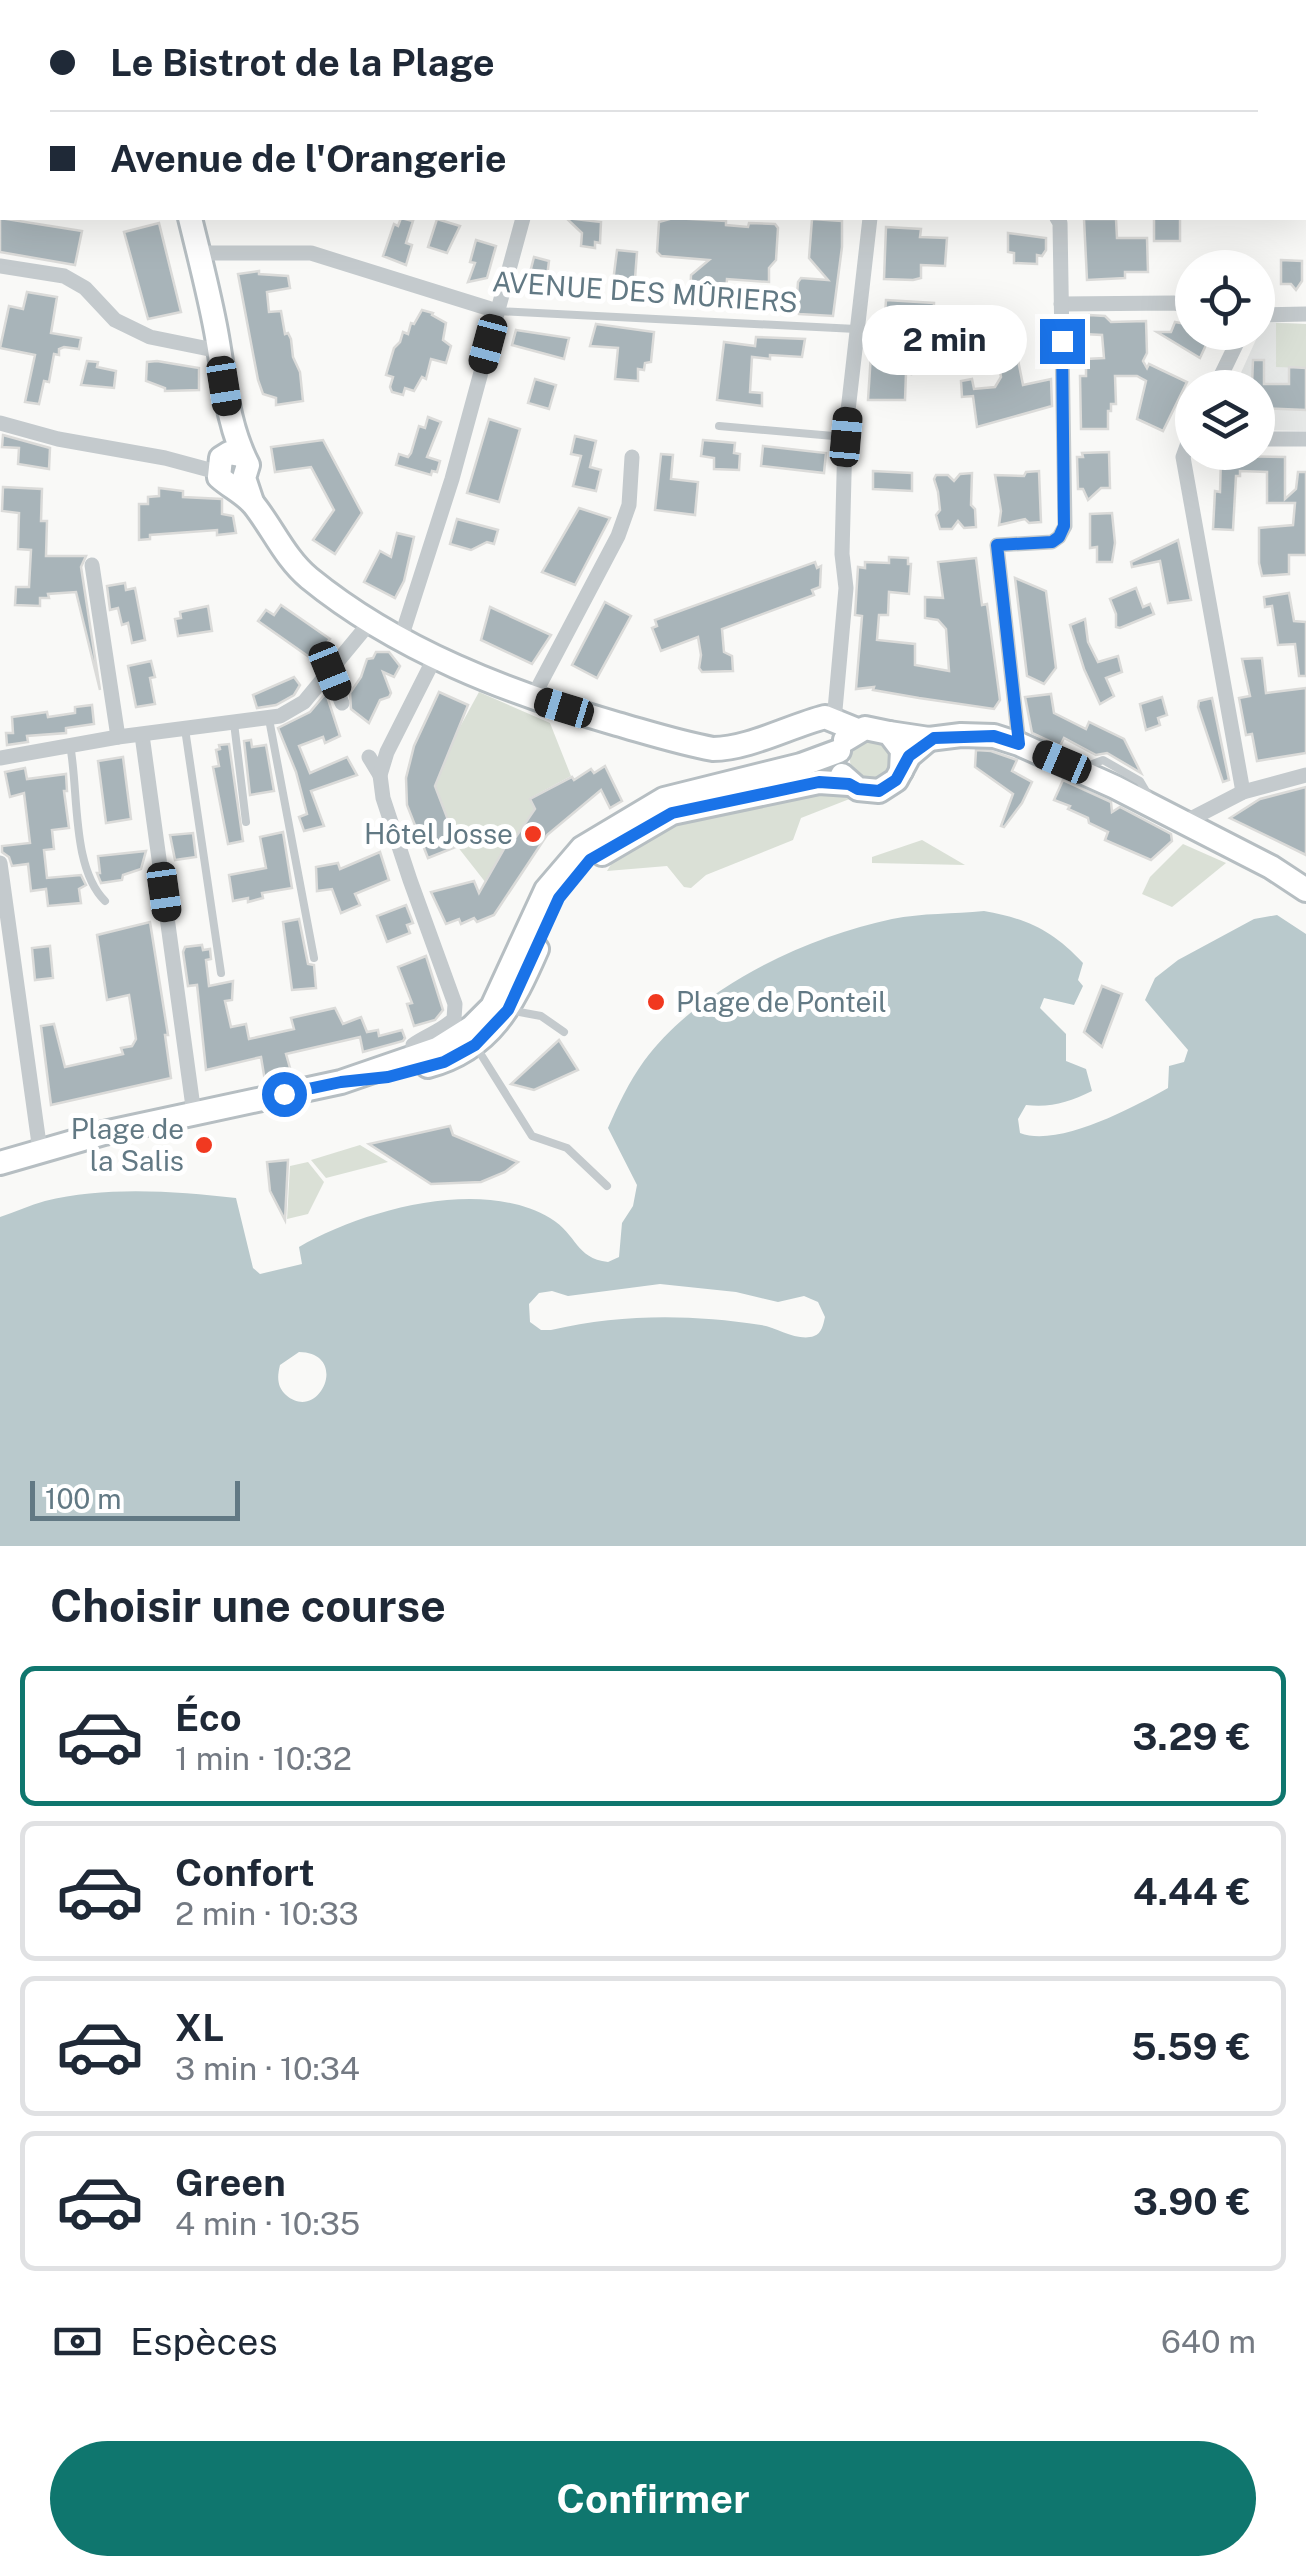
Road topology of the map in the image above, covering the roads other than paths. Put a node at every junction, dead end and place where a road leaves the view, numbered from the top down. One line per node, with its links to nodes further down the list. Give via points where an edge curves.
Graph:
1 (191, 220): 5 (street)
2 (521, 220): 9 (street)
3 (870, 220): 12 (street)
4 (1058, 220): 7 (street)
5 (199, 253): 9 (street, AVENUE DES MÛRIERS, via 311,254); 13 (street)
6 (0, 266): 13 (street, via 64,276 115,320 150,337)
7 (1061, 304): 8 (street); 37 (street, via 1064,526 1052,542 997,545)
8 (1175, 304)
9 (497, 311): 12 (lane, AVENUE DES MÛRIERS); 24 (street)
10 (1306, 314): 11 (street)
11 (1275, 315)
12 (856, 330): 16 (street)
13 (219, 351): 20 (street)
14 (0, 422): 20 (street, via 58,440)
15 (719, 426): 16 (lane)
16 (846, 437): 35 (street, via 846,588)
17 (1275, 438): 18 (street)
18 (1306, 439)
19 (632, 457): 27 (street, via 629,505 618,536)
20 (230, 467): 23 (street, via 307,576)
21 (1185, 470): 45 (street)
22 (92, 565): 34 (street)
23 (371, 620): 24 (street); 26 (street)
24 (401, 638): 25 (street)
25 (435, 657): 27 (street); 42 (street)
26 (330, 671): 28 (street); 29 (street, via 304,702)
27 (532, 698): 35 (street, via 712,749 738,748 800,722)
28 (342, 703)
29 (270, 718): 30 (street); 52 (lane)
30 (234, 723): 31 (street); 46 (lane)
31 (185, 729): 33 (street); 54 (lane)
32 (890, 733): 35 (street, via 873,727); 36 (street); 41 (street, via 902,750)
33 (142, 734): 34 (street); 60 (street)
34 (118, 738): 38 (street)
35 (827, 738): 44 (street); 48 (street, via 801,764 664,799)
36 (928, 740): 37 (street, via 994,736); 41 (street)
37 (1019, 744): 47 (street)
38 (70, 745): 40 (street); 51 (lane, via 83,852 93,889)
39 (370, 757): 42 (street)
40 (0, 758)
41 (901, 771): 44 (street, via 879,791)
42 (380, 775): 58 (street, via 455,1004 454,1019 413,1045)
43 (1306, 775): 45 (street)
44 (849, 784): 48 (street, via 819,782)
45 (1244, 792): 47 (street)
46 (246, 822)
47 (1183, 823): 50 (street)
48 (633, 827): 53 (street, via 582,848 571,873 546,890)
49 (0, 863): 61 (street)
50 (1306, 890)
51 (105, 901)
52 (314, 958)
53 (521, 967): 55 (street); 57 (street)
54 (222, 973)
55 (508, 1010): 56 (lane, via 542,1016); 57 (street)
56 (564, 1032)
57 (467, 1040): 58 (street); 59 (street, via 444,1062); 63 (lane, via 532,1136 567,1148)
58 (414, 1056): 59 (street)
59 (341, 1082): 60 (street)
60 (194, 1114): 61 (street)
61 (40, 1152): 62 (street)
62 (0, 1162)
63 (608, 1186)

